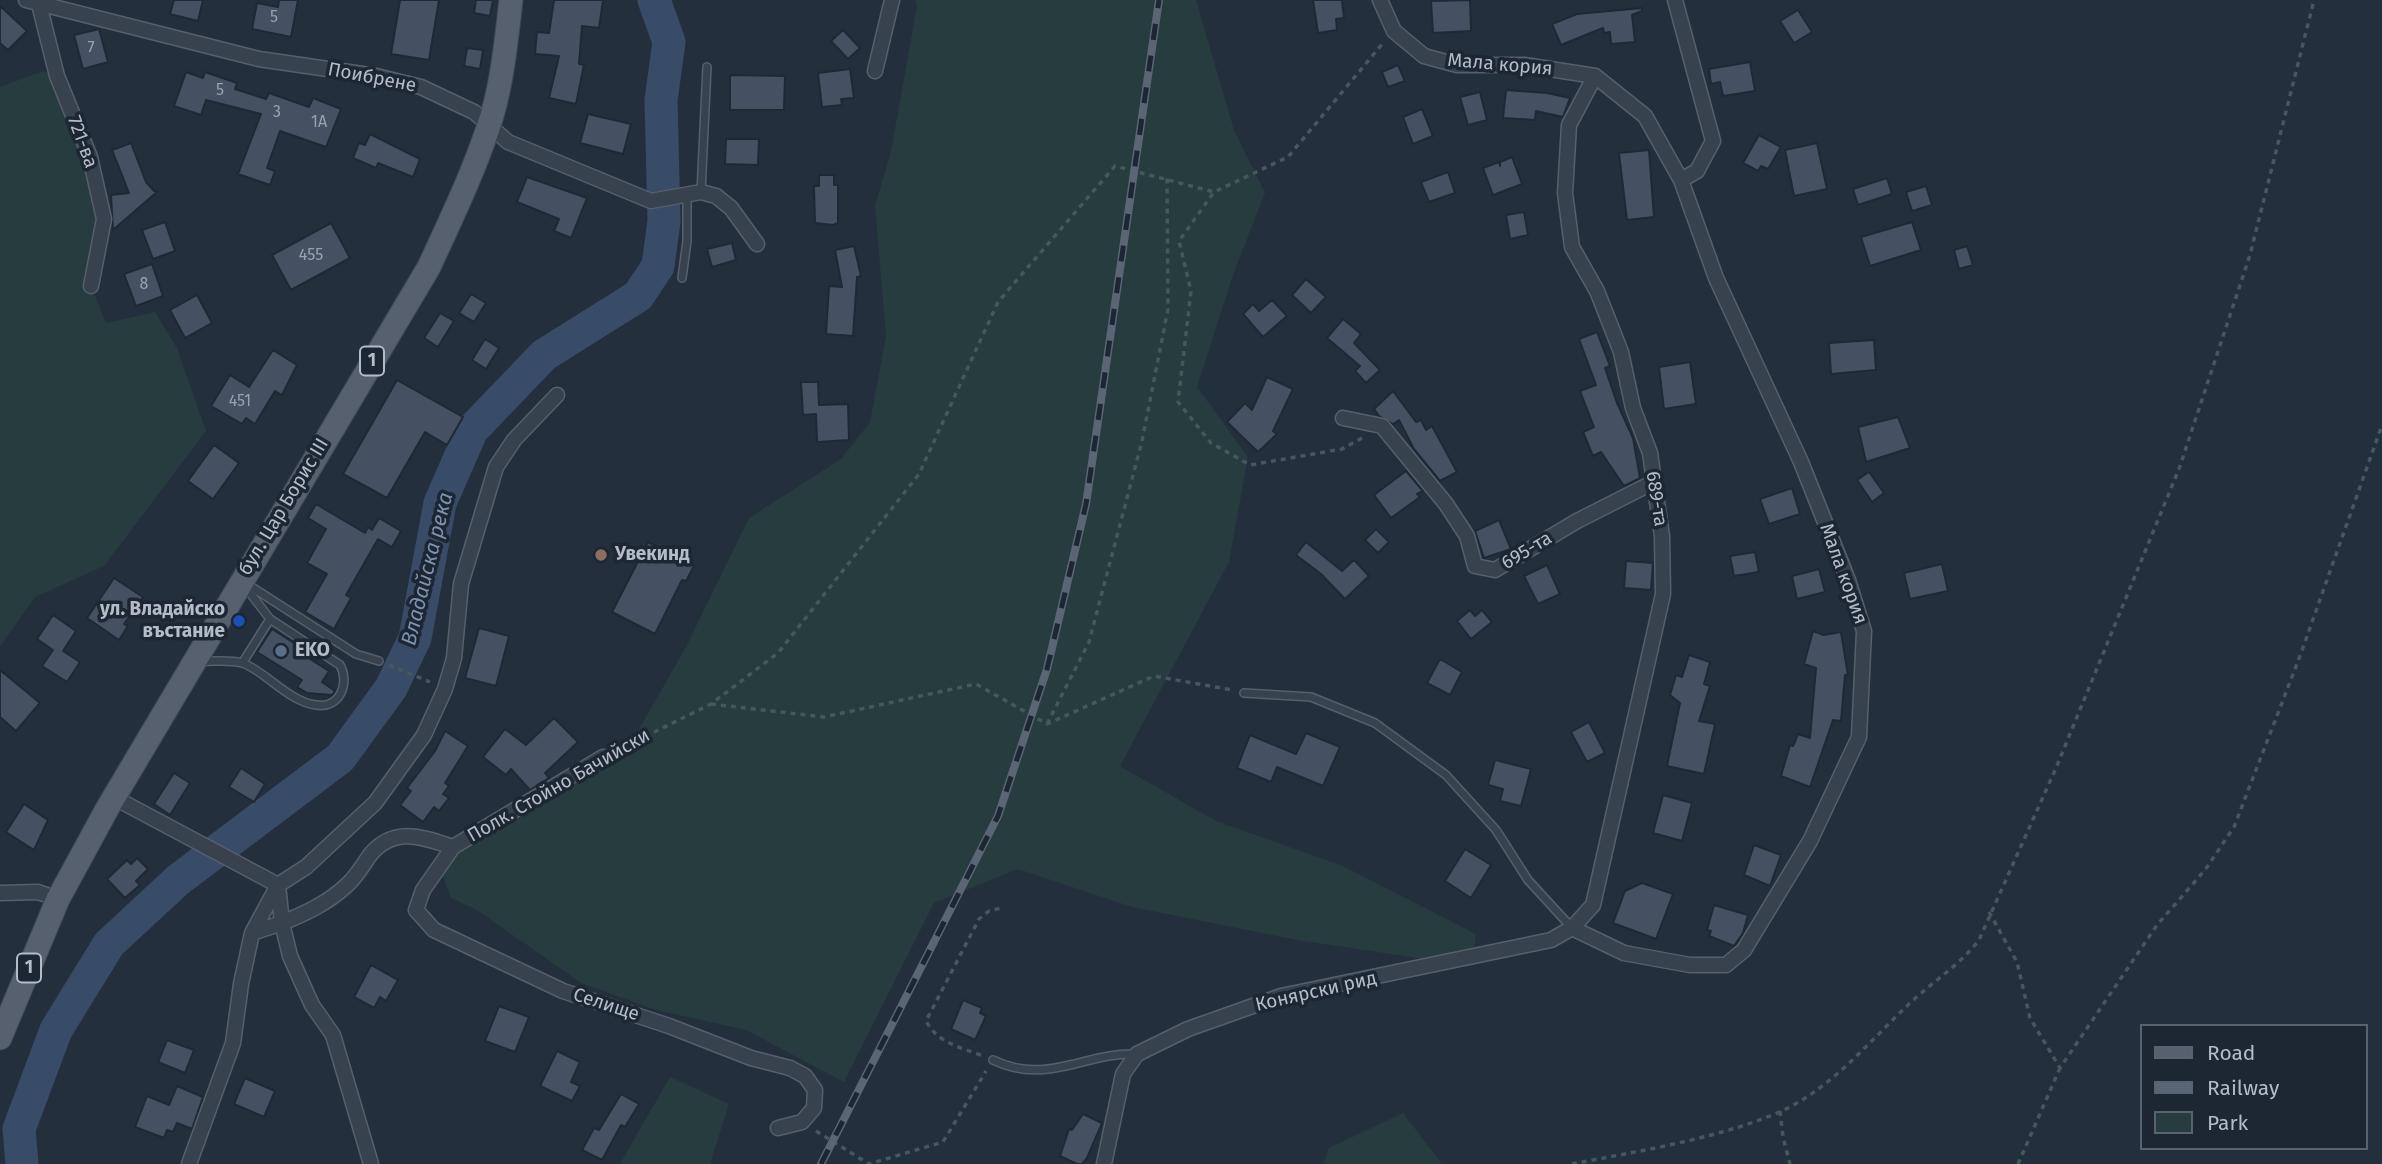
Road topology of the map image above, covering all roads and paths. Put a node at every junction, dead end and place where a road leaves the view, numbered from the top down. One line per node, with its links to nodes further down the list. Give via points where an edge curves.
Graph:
1 (511, 0): 11 (main road, бул. Цар Борис III / 1)
2 (892, 0): 9 (street)
3 (1380, 0): 7 (street, Мала кория)
4 (1675, 0): 13 (street, via 1713,141 1697,171)
5 (2314, 0): 40 (path, via 2250,255 2179,469 2056,768)
6 (34, 2): 11 (street, Поибрене, via 258,59 421,87 474,112); 18 (street, 721-ва, via 57,76 90,157 104,219)
7 (1394, 31): 10 (street, Мала кория, via 1424,56 1457,65 1524,65); 14 (path, via 1288,157)
8 (707, 67): 15 (lane)
9 (875, 71)
10 (1595, 76): 13 (street, Мала кория, via 1645,116); 23 (street, 689-та, via 1569,125 1564,193 1572,247 1597,291 1620,352 1650,453)
11 (489, 125): 15 (street, Поибрене, via 508,142 650,201); 24 (main road, бул. Цар Борис III / 1, via 462,198 429,267)
12 (1167, 178): 14 (path); 31 (path, Полк. Стойно Бачийски, via 1115,166 998,302 919,474 778,653); 32 (path, via 1168,309 1142,441 1089,642)
13 (1681, 180): 42 (street, Мала кория, via 1716,278 1801,462 1864,631 1859,737 1810,841 1744,950 1726,965 1690,965 1624,953)
14 (1214, 192): 22 (path, via 1179,242 1191,291 1178,402 1211,443 1250,465 1342,449)
15 (694, 193): 16 (street, via 716,196 731,208); 17 (lane)
16 (757, 244)
17 (682, 278)
18 (91, 286)
19 (557, 395): 36 (street, via 514,440 496,467 461,584 454,658 424,735 375,803 306,867)
20 (1343, 418): 22 (street)
21 (2382, 425): 47 (path, via 2234,827 2205,870 2157,925)
22 (1382, 426): 23 (street, 695-та, via 1467,536 1475,566 1495,570)
23 (1652, 483): 42 (street, 689-та, via 1662,536 1662,594 1593,905)
24 (240, 580): 25 (lane); 26 (main road, бул. Цар Борис III / 1); 27 (lane, via 356,654)
25 (270, 619): 28 (lane); 28 (lane, via 334,658 344,672 343,690 332,703 314,705)
26 (193, 661): 28 (lane); 34 (main road, бул. Цар Борис III / 1)
27 (379, 661): 29 (path)
28 (243, 662)
29 (419, 677)
30 (1244, 692): 32 (path, via 1154,676); 42 (lane, via 1311,697 1375,723 1446,775 1496,830 1528,880)
31 (710, 704): 32 (path, via 824,717 976,684); 33 (path, Полк. Стойно Бачийски)
32 (1048, 724)
33 (603, 757): 35 (street, Полк. Стойно Бачийски)
34 (113, 797): 36 (street); 38 (main road, бул. Цар Борис III / 1)
35 (453, 847): 41 (street, Полк. Стойно Бачийски, via 412,836 386,839 350,884 321,906); 49 (street, Селище, via 423,890 416,910 434,930 563,991 790,1068 805,1076 815,1090 814,1108)
36 (278, 885): 41 (street); 43 (street)
37 (0, 893): 38 (street, via 38,892)
38 (58, 899): 44 (main road, бул. Цар Борис III / 1)
39 (1001, 908): 46 (path, via 979,919 926,1021 947,1043)
40 (1989, 912): 47 (path, via 2017,962 2030,1018); 48 (path, via 1979,940 1966,956 1829,1081)
41 (282, 923): 43 (street, Полк. Стойно Бачийски); 52 (street, via 290,956 312,1005 333,1035)
42 (1572, 928): 45 (street, Конярски рид, via 1551,940 1281,996 1188,1028)
43 (252, 933): 51 (street, via 233,1043)
44 (0, 1038)
45 (1137, 1054): 46 (lane, via 1112,1053 1048,1070); 53 (street, via 1123,1074)
46 (993, 1060): 49 (path, via 943,1142 869,1164)
47 (2060, 1068): 56 (path)
48 (1780, 1111): 54 (path, via 1708,1134); 55 (path)
49 (802, 1122): 50 (street)
50 (778, 1128)
51 (189, 1164)
52 (371, 1164)
53 (1104, 1164)
54 (1572, 1164)
55 (1790, 1164)
56 (2018, 1164)

